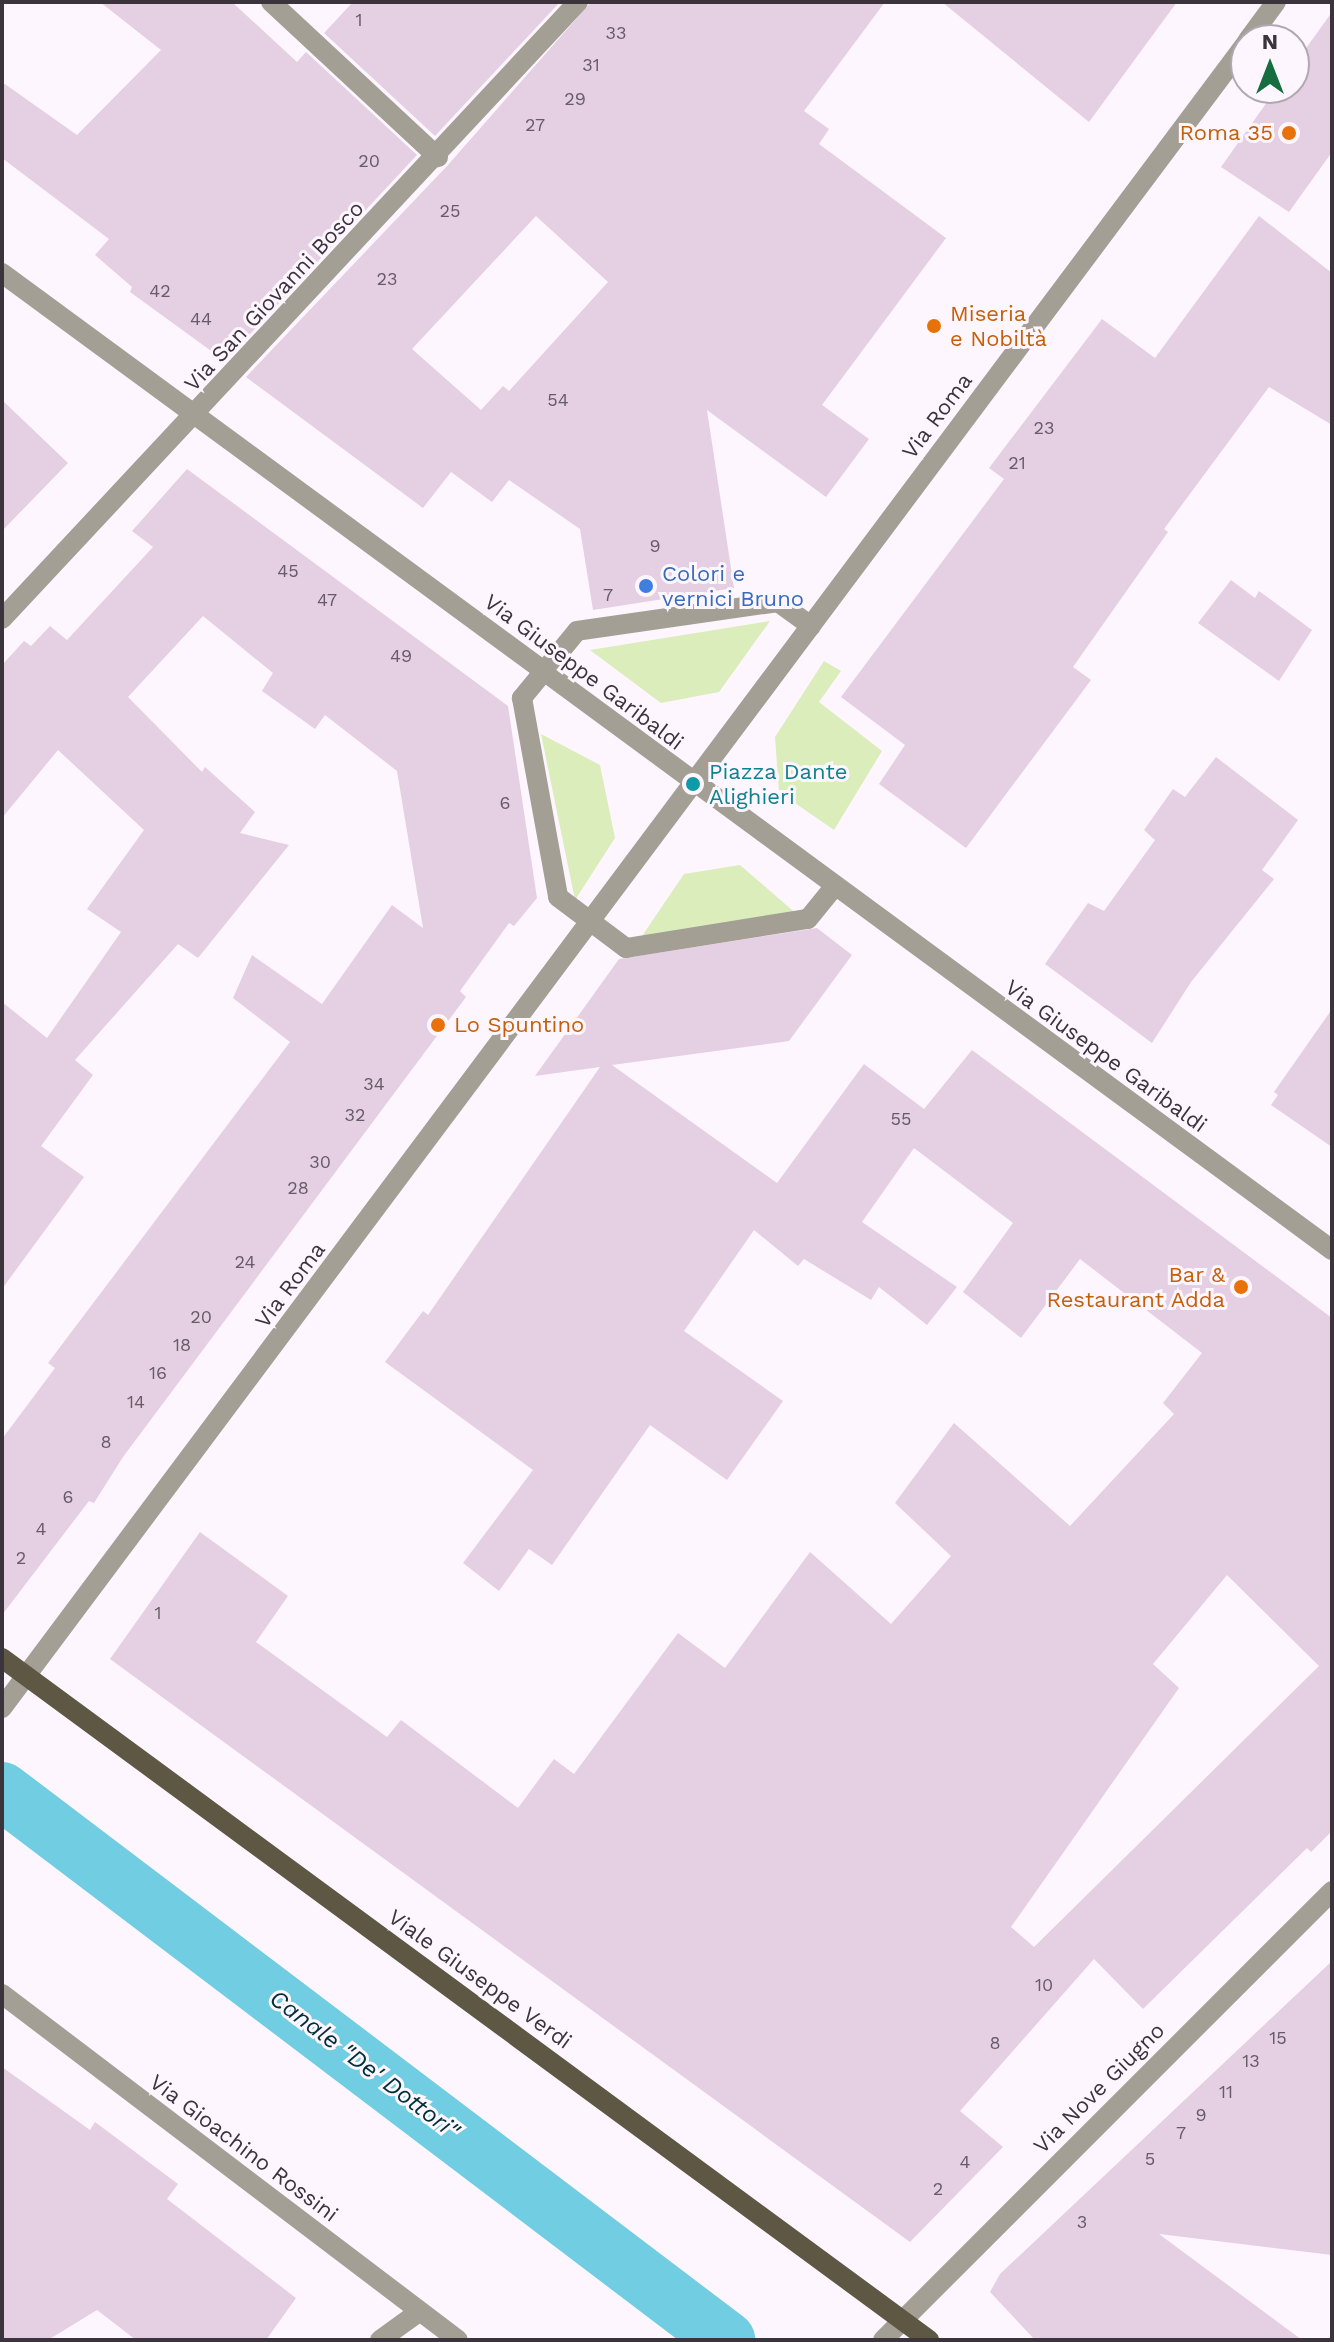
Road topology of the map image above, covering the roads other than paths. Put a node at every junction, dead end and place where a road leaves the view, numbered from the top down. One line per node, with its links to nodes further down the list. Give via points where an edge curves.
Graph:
1 (271, 2): 6 (street)
2 (578, 2): 6 (street, Via San Giovanni Bosco)
3 (1276, 2): 4 (street, Via Roma)
4 (1260, 24)
5 (1230, 64): 10 (street, Via Roma)
6 (438, 157): 8 (street, Via San Giovanni Bosco)
7 (2, 273): 8 (street, Via Giuseppe Garibaldi)
8 (196, 414): 9 (street, Via San Giovanni Bosco); 11 (street, Via Giuseppe Garibaldi)
9 (2, 619)
10 (811, 626): 11 (street, via 778,602 577,631); 12 (street)
11 (545, 671): 12 (street, Via Giuseppe Garibaldi); 14 (street, via 522,698 558,897)
12 (693, 784): 13 (street, Via Giuseppe Garibaldi); 14 (street)
13 (834, 887): 14 (street, via 808,919 626,948); 15 (street, Via Giuseppe Garibaldi)
14 (591, 922): 17 (street, Via Roma)
15 (1332, 1250)
16 (2, 1658): 17 (main road, Viale Giuseppe Verdi)
17 (27, 1676): 18 (street, Via Roma); 22 (main road, Viale Giuseppe Verdi)
18 (2, 1708)
19 (1332, 1891): 22 (street, Via Nove Giugno)
20 (2, 1994): 21 (street, Via Gioachino Rossini)
21 (419, 2312): 23 (street); 24 (street, Via Gioachino Rossini)
22 (901, 2319): 25 (street, Via Nove Giugno); 26 (main road, Viale Giuseppe Verdi)
23 (380, 2340)
24 (458, 2340)
25 (883, 2340)
26 (929, 2340)

